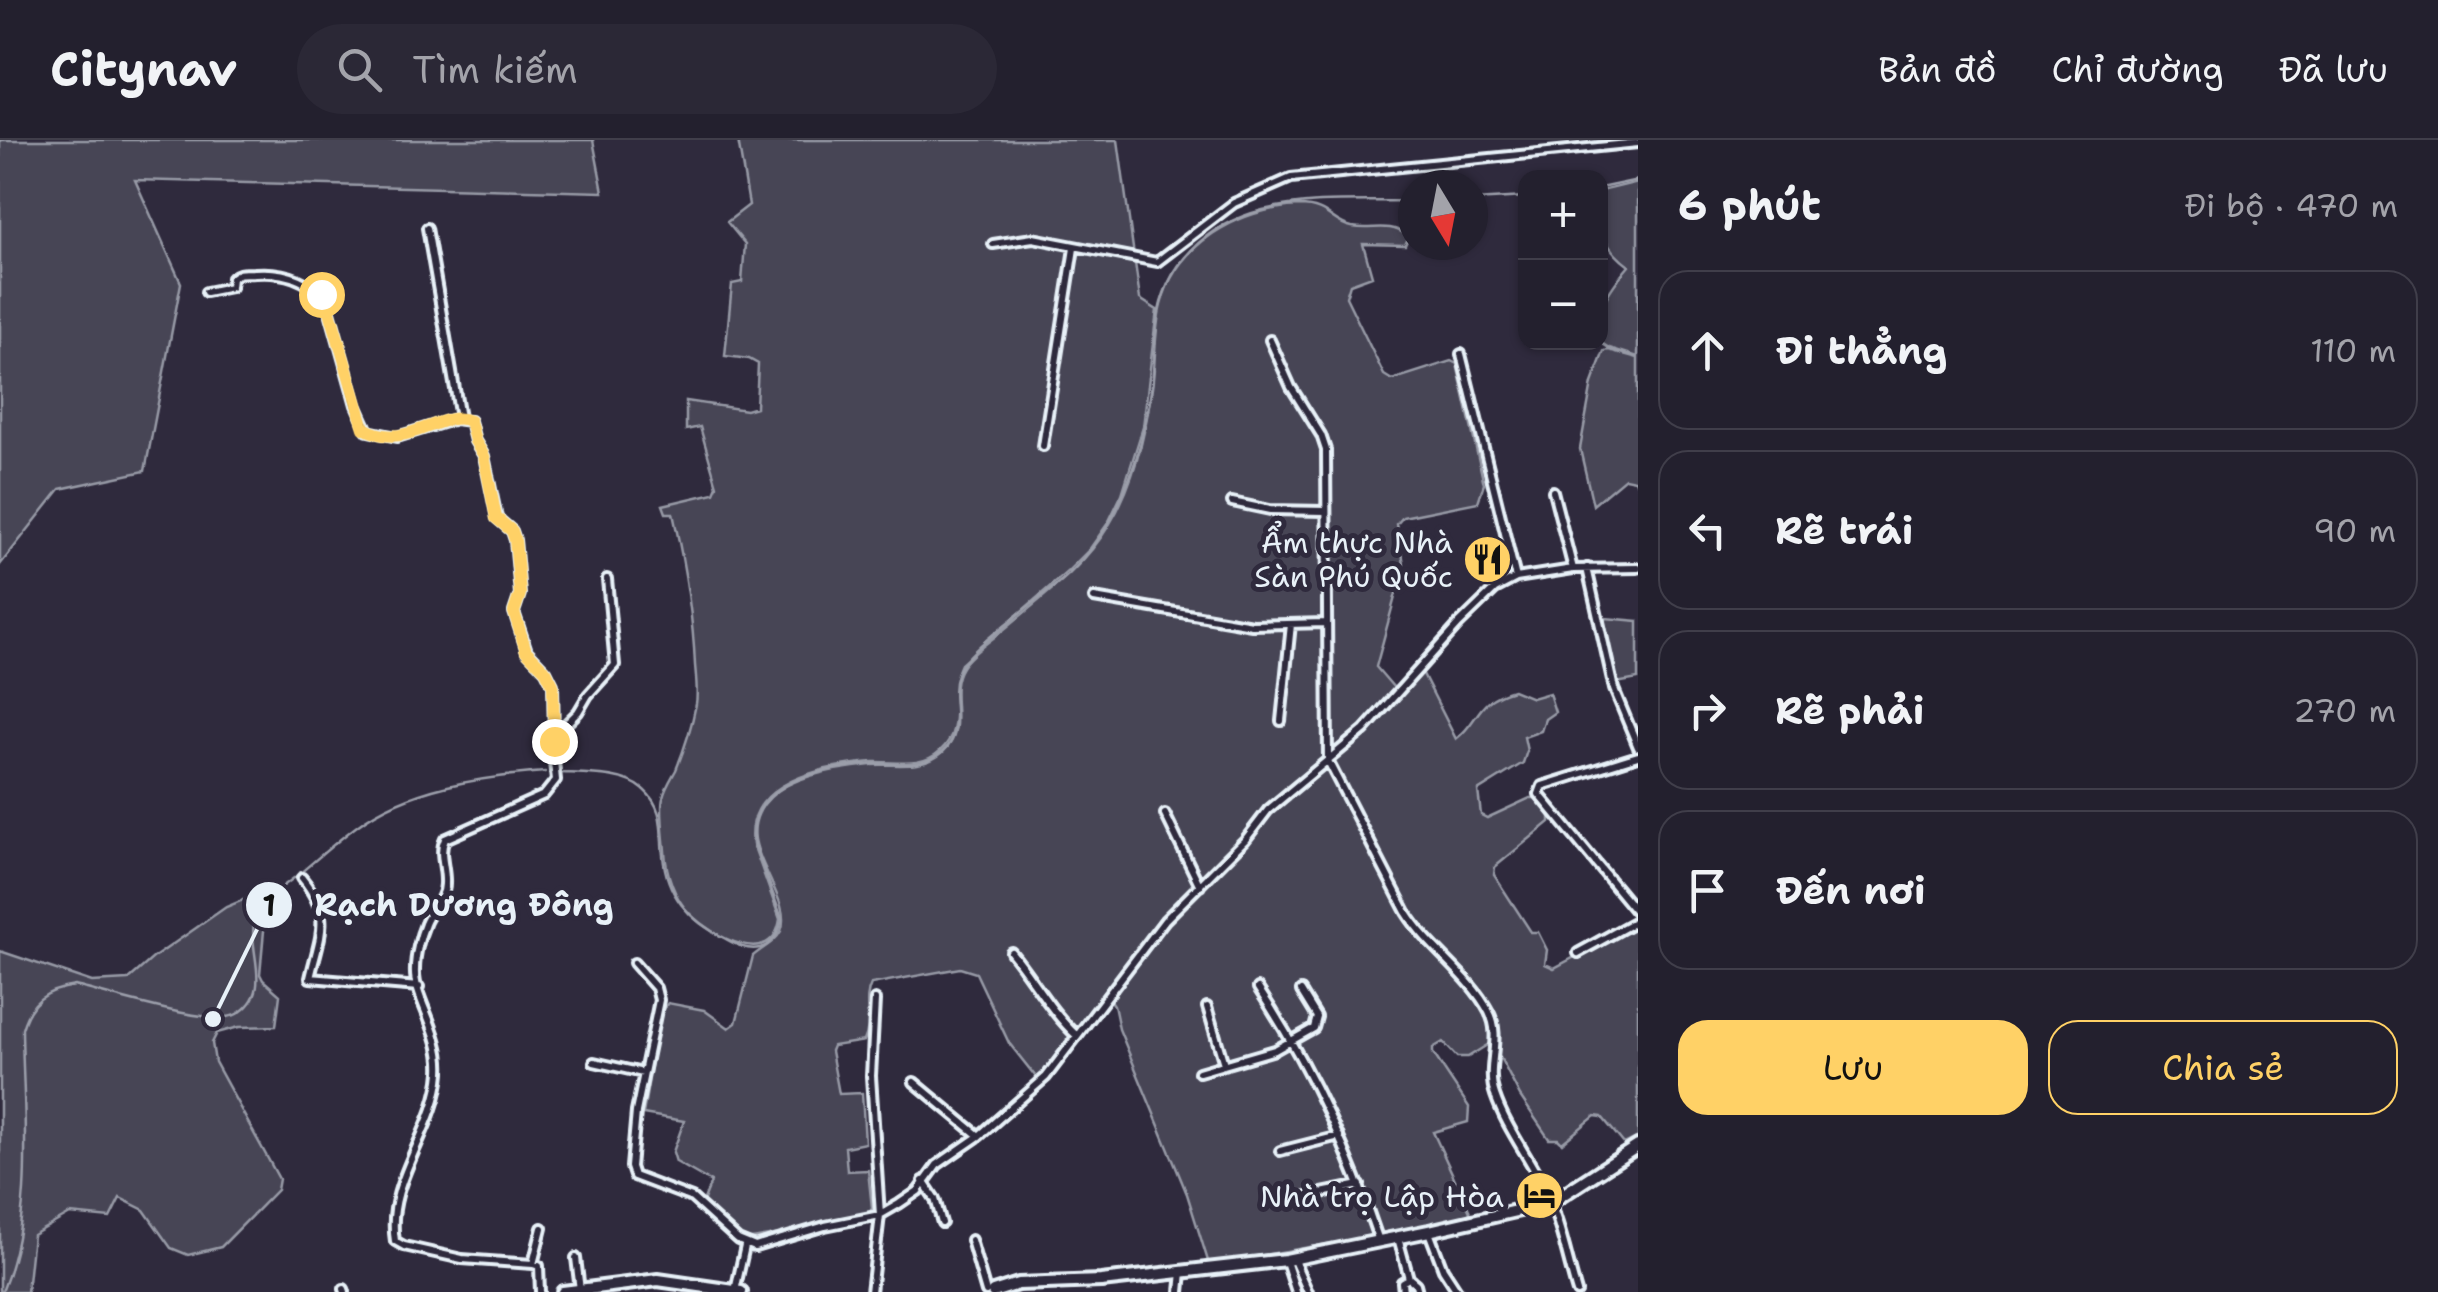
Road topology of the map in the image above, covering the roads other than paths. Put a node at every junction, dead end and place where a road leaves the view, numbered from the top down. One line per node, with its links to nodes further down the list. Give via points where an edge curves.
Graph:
1 (1618, 143): 2 (street); 5 (street, via 1291,178 1234,203 1158,262)
2 (1638, 143)
3 (427, 228): 9 (street)
4 (993, 244): 5 (street, via 1033,238)
5 (1074, 248): 10 (street)
6 (206, 292): 9 (street, via 231,288 239,272 272,271 301,280 327,301 368,431 397,437)
7 (1270, 340): 13 (street, via 1324,444)
8 (1460, 354): 17 (street)
9 (460, 418): 23 (street, via 470,421 484,456 496,518 515,540 520,594 514,612 526,651 553,685)
10 (1043, 446)
11 (1552, 490): 16 (street)
12 (1232, 502): 13 (street)
13 (1325, 511): 20 (street)
14 (1588, 568): 15 (street); 16 (street); 24 (street, via 1614,690)
15 (1638, 568)
16 (1573, 569): 17 (street)
17 (1516, 578): 26 (street, via 1479,604)
18 (607, 579): 23 (street, via 614,669)
19 (1094, 598): 21 (street, via 1252,624)
20 (1326, 623): 21 (street); 26 (street)
21 (1291, 624): 22 (street)
22 (1281, 721)
23 (554, 741): 34 (street, via 556,780 544,795 445,839 440,849 446,886 426,921 414,969)
24 (1638, 747)
25 (1638, 756): 30 (street, via 1542,786 1540,794)
26 (1328, 761): 29 (street, via 1268,810); 53 (street, via 1406,912 1486,1008 1495,1033 1489,1068 1496,1099)
27 (1166, 814): 29 (street)
28 (302, 878): 34 (street, via 323,916 310,978)
29 (1200, 886): 39 (street, via 1155,932)
30 (1638, 917): 32 (street)
31 (1011, 952): 39 (street, via 1054,1015)
32 (1578, 952)
33 (634, 963): 44 (street, via 658,993)
34 (418, 987): 64 (street, via 438,1040 440,1071 432,1113 397,1203 396,1241 462,1259)
35 (1258, 988): 40 (street)
36 (1301, 991): 40 (street, via 1318,1022)
37 (875, 1000): 54 (street, via 871,1076)
38 (1207, 1007): 42 (street)
39 (1077, 1036): 46 (street, via 1046,1077)
40 (1294, 1041): 42 (street); 47 (street)
41 (594, 1062): 44 (street)
42 (1224, 1064): 43 (street)
43 (1199, 1072)
44 (643, 1073): 61 (street, via 634,1176 692,1198)
45 (914, 1082): 46 (street)
46 (978, 1136): 50 (street)
47 (1339, 1136): 49 (street); 51 (street)
48 (1638, 1146): 53 (street)
49 (1280, 1151)
50 (923, 1181): 54 (street); 55 (street)
51 (1360, 1184): 52 (street); 60 (street)
52 (1298, 1198)
53 (1550, 1204): 57 (street); 79 (street)
54 (880, 1215): 61 (street); 71 (street)
55 (942, 1223)
56 (542, 1228): 64 (street)
57 (1429, 1231): 58 (street); 78 (street)
58 (1398, 1237): 60 (street); 66 (street)
59 (971, 1240): 72 (street)
60 (1379, 1241): 63 (street)
61 (746, 1246): 70 (street)
62 (576, 1258): 67 (street)
63 (1289, 1258): 65 (street); 74 (street); 75 (street)
64 (534, 1264): 68 (street)
65 (1182, 1270): 72 (street); 73 (street)
66 (1410, 1278): 76 (street, via 1402,1282); 77 (street)
67 (586, 1290): 69 (street); 70 (street, via 658,1280)
68 (540, 1292)
69 (563, 1292)
70 (738, 1292)
71 (871, 1292)
72 (990, 1292)
73 (1180, 1292)
74 (1296, 1292)
75 (1308, 1292)
76 (1404, 1292)
77 (1418, 1292)
78 (1458, 1292)
79 (1578, 1292)

